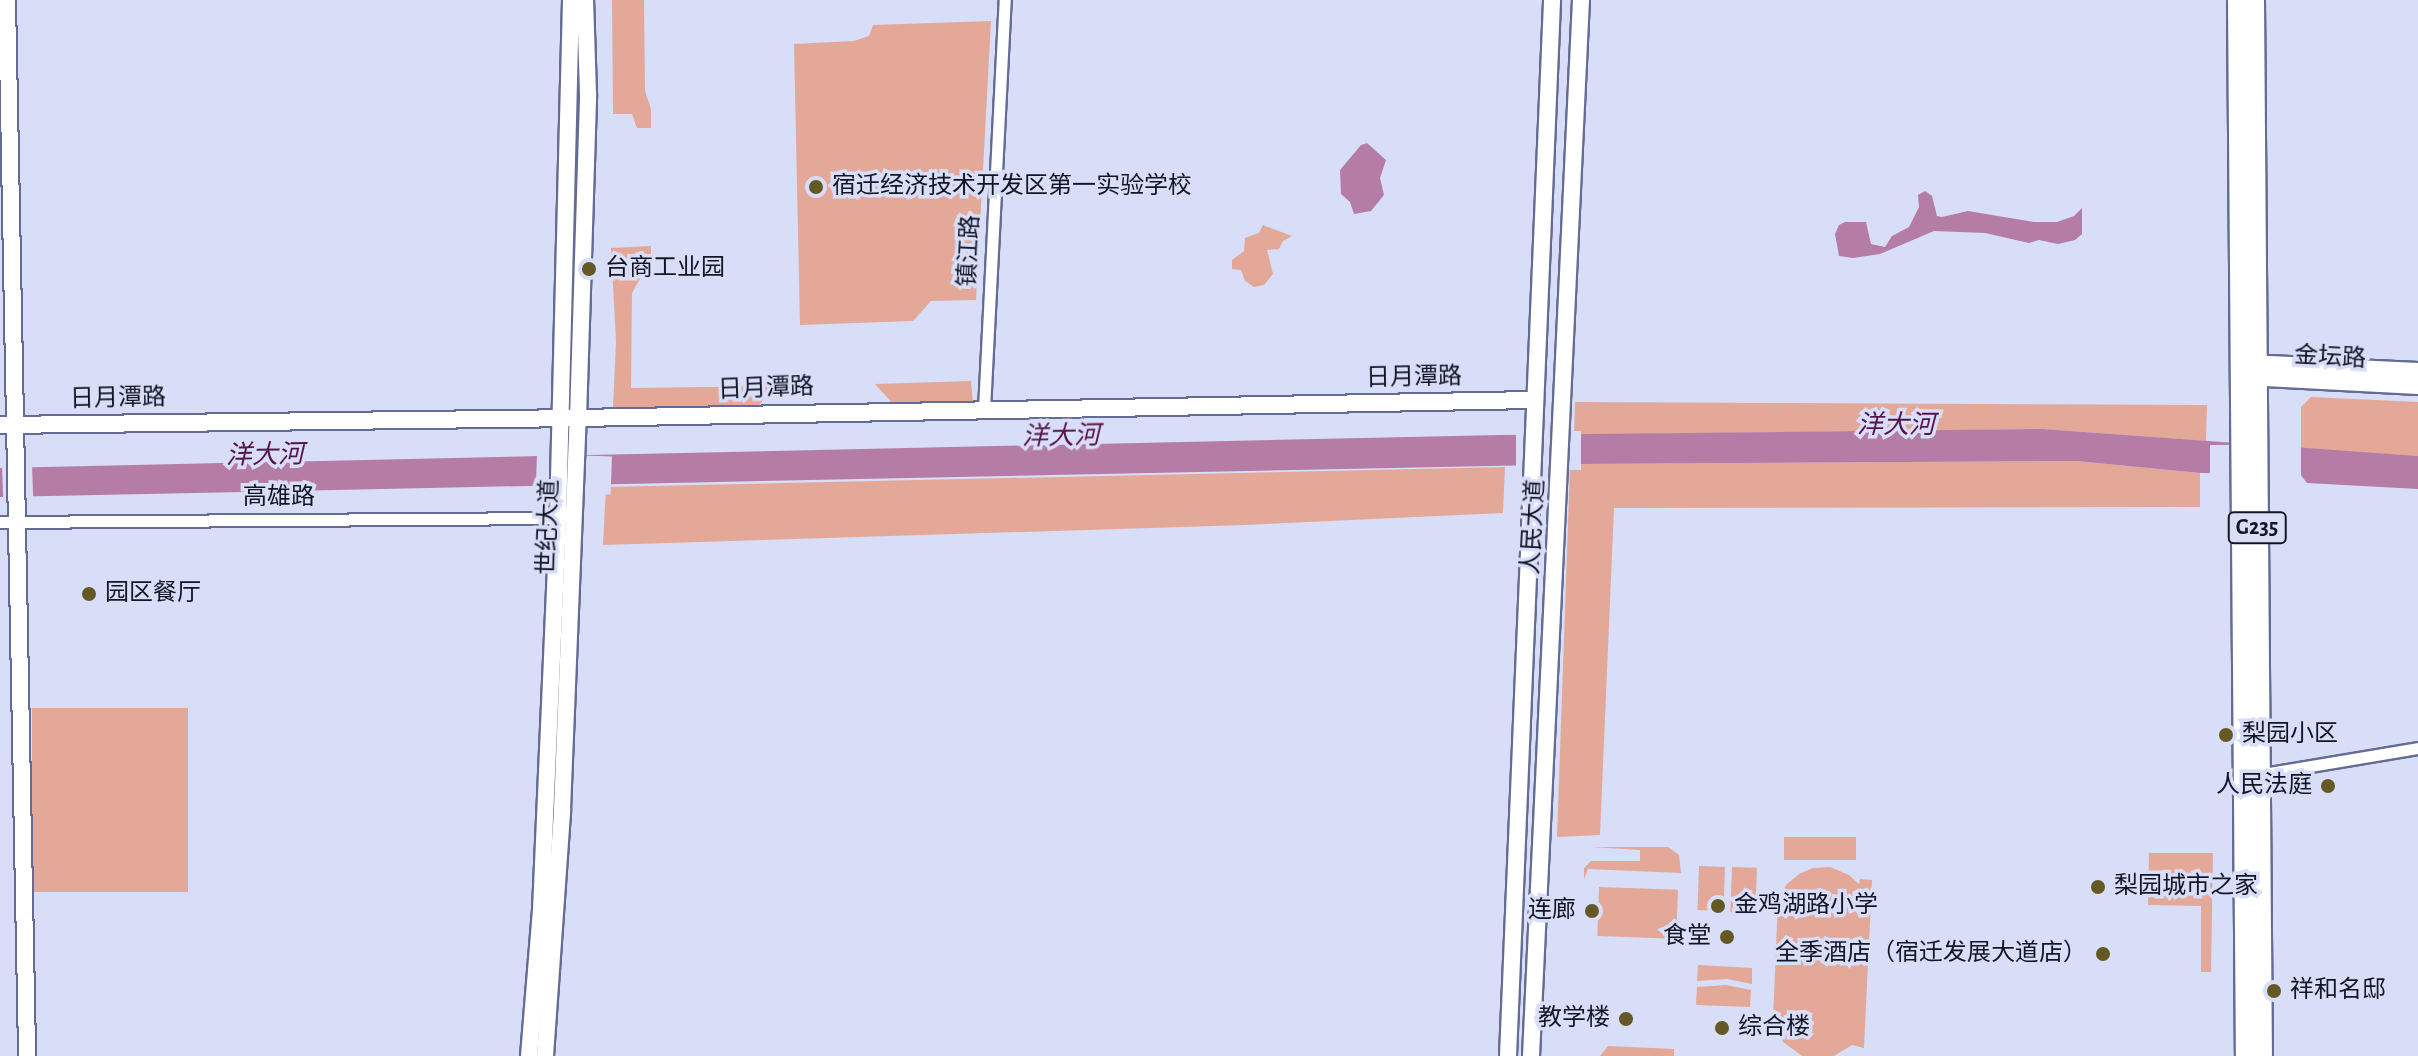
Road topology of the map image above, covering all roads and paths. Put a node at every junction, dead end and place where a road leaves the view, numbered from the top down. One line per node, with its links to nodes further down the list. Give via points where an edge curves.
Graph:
1 (7, 0): 16 (street)
2 (571, 0): 14 (street, 世纪大道)
3 (585, 0): 15 (street, 世纪大道, via 588,94)
4 (1005, 0): 13 (street, 镇江路)
5 (1552, 0): 12 (street, 人民大道)
6 (1581, 0): 26 (street, 人民大道)
7 (2238, 0): 9 (highway, G235)
8 (2254, 0): 9 (highway, G235)
9 (2249, 370): 10 (street, 金坛路); 11 (street, 金坛路); 21 (highway, G235)
10 (2418, 371)
11 (2418, 386)
12 (1533, 400): 13 (street, 日月潭路); 25 (street, 人民大道)
13 (984, 409): 15 (street, 日月潭路)
14 (560, 418): 15 (street, 日月潭路); 16 (street, 日月潭路); 18 (street, 世纪大道)
15 (578, 418): 24 (street, 世纪大道, via 562,810)
16 (8, 425): 17 (street, via 16,463)
17 (17, 514): 18 (street, 高雄路); 19 (street, 高雄路); 22 (street)
18 (558, 518): 23 (street, 世纪大道)
19 (0, 522)
20 (2418, 748): 21 (street)
21 (2252, 776): 27 (highway, G235); 28 (highway, G235)
22 (27, 1056)
23 (529, 1056)
24 (545, 1056)
25 (1508, 1056)
26 (1531, 1056)
27 (2246, 1056)
28 (2262, 1056)

